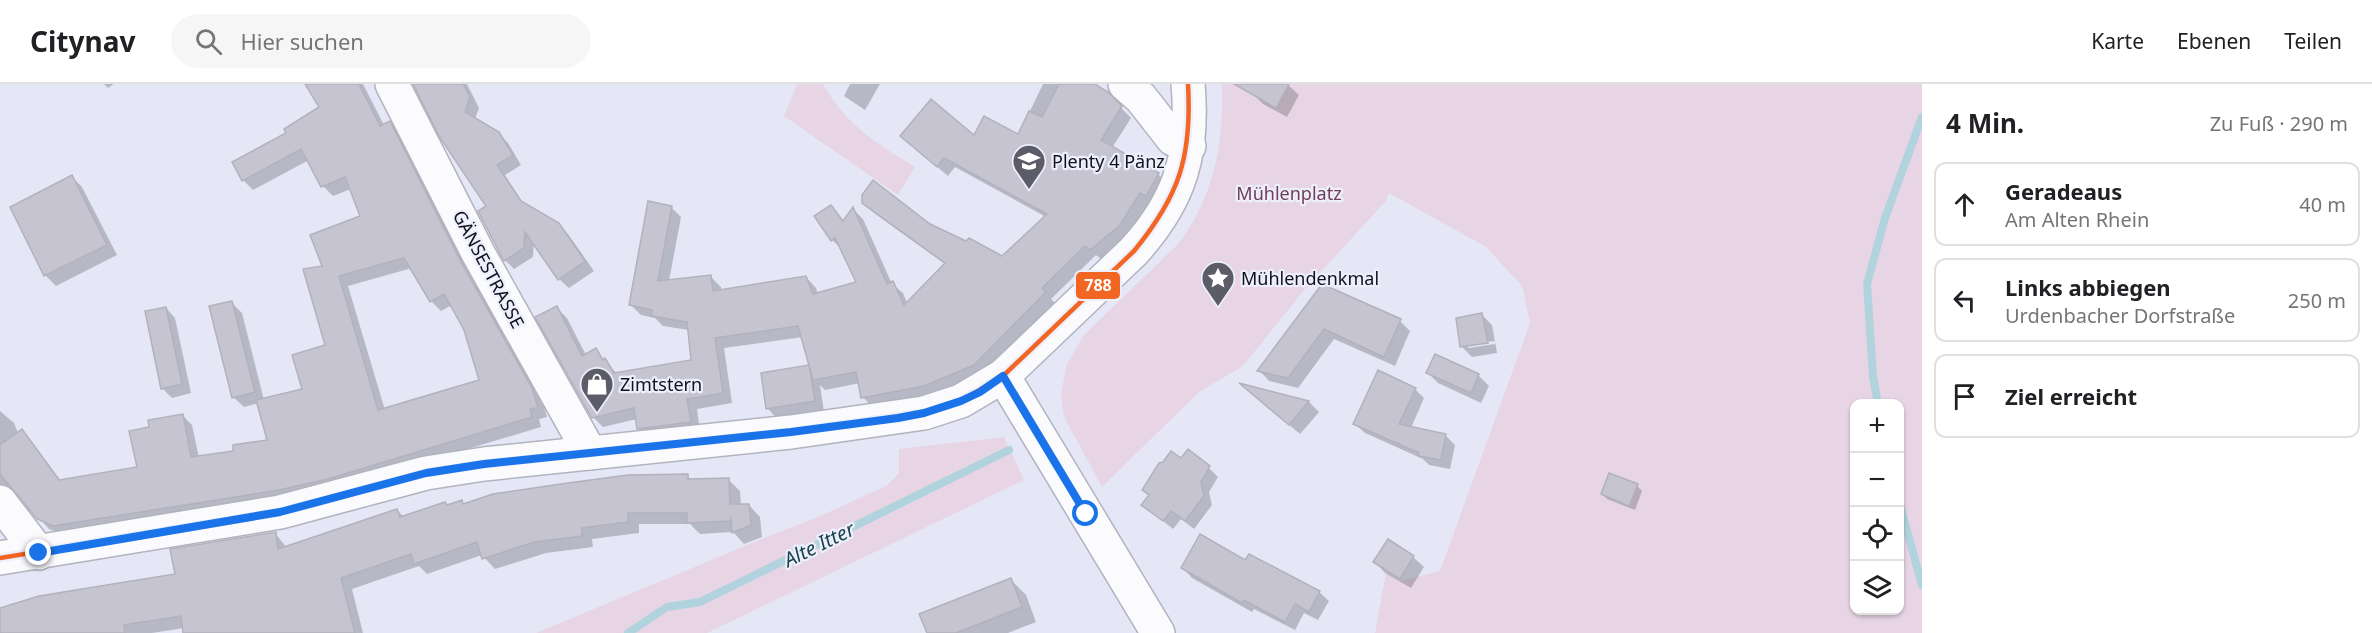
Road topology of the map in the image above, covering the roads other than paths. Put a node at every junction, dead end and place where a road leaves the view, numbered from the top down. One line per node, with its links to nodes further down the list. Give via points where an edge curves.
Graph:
1 (392, 84): 6 (street, GÄNSESTRASSE, via 478,253)
2 (1125, 84): 4 (street, via 1173,139)
3 (1188, 84): 4 (street)
4 (1189, 146): 5 (street, via 1172,199 1153,229)
5 (1003, 376): 6 (street, via 961,401 898,418); 10 (street)
6 (590, 453): 8 (street, via 426,473 280,512)
7 (0, 502): 8 (street)
8 (39, 553): 9 (street)
9 (0, 558)
10 (1158, 633)

